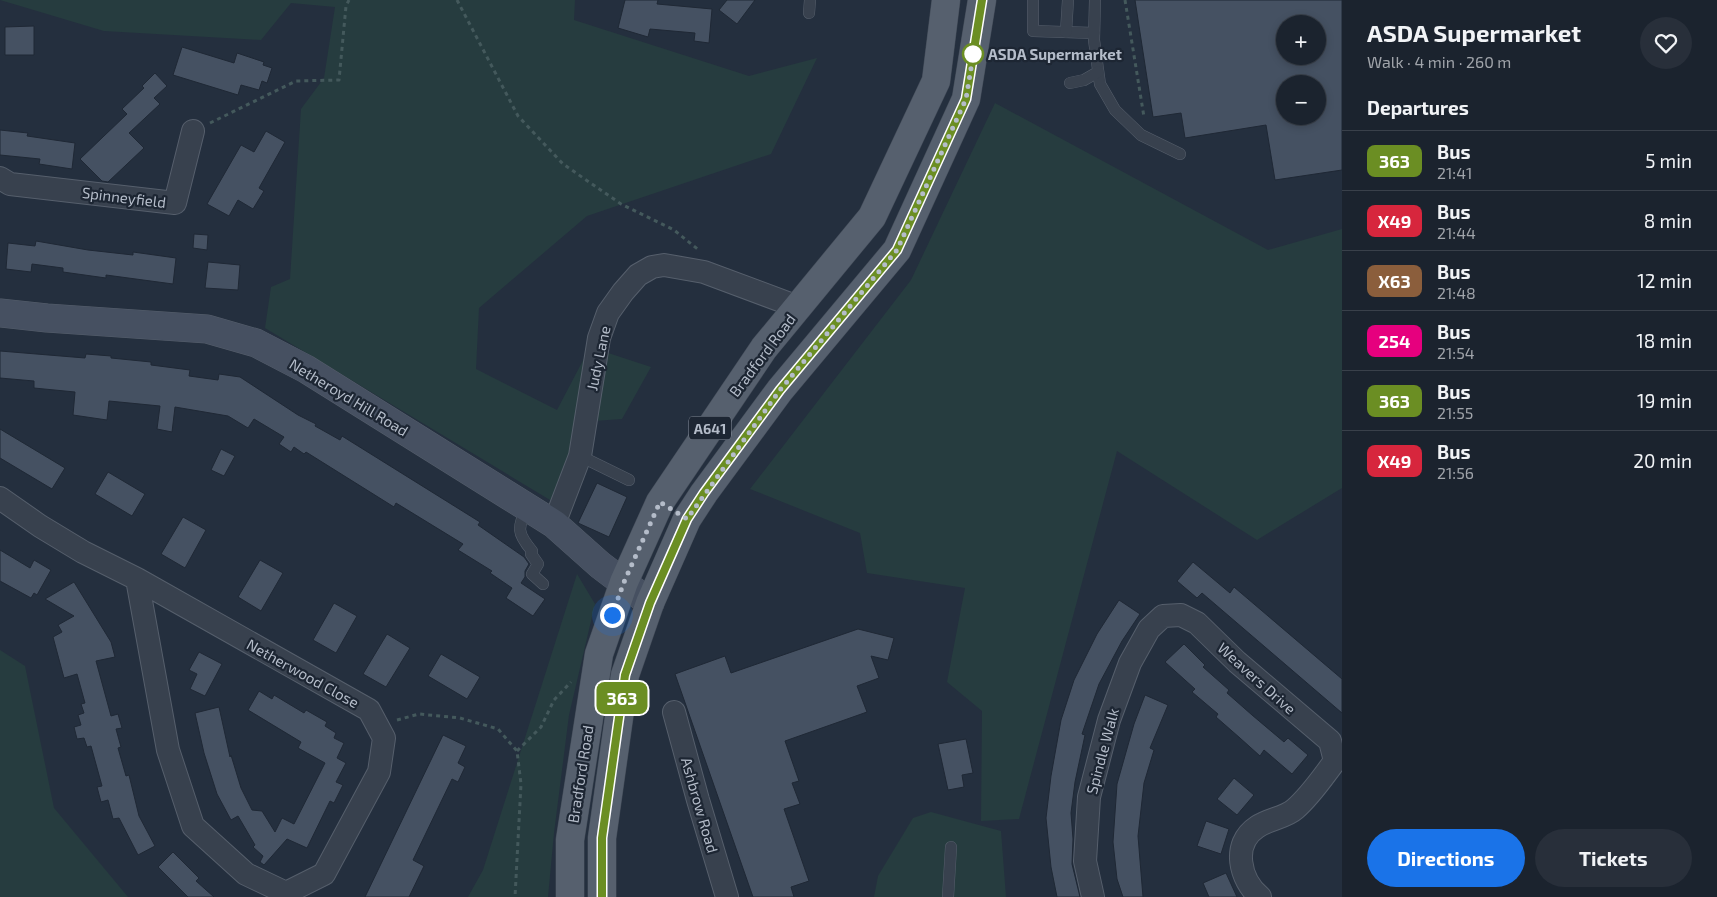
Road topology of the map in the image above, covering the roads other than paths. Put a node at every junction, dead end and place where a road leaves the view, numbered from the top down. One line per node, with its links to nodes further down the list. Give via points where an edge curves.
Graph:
1 (810, 0): 7 (lane)
2 (946, 0): 15 (main road, Bradford Road / A641, via 936,81 872,218)
3 (982, 0): 22 (main road, Bradford Road / A641, via 966,99 897,250 780,390)
4 (1033, 0): 8 (lane, via 1034,31)
5 (1068, 0): 8 (lane)
6 (1095, 0): 9 (lane)
7 (809, 13)
8 (1066, 32): 9 (lane)
9 (1094, 33): 10 (lane)
10 (1098, 72): 11 (lane); 13 (lane, via 1100,84 1115,110 1141,135)
11 (1070, 83)
12 (193, 131): 14 (street, Spinneyfield, via 175,203 10,184)
13 (1180, 154)
14 (0, 178)
15 (798, 307): 17 (street, Judy Lane, via 711,275 664,265 638,275 608,313 599,338); 20 (main road, Bradford Road / A641, via 764,348)
16 (0, 313): 21 (street, Netheroyd Hill Road, via 206,329 256,343 306,369)
17 (580, 456): 18 (lane); 23 (street, Judy Lane)
18 (629, 480)
19 (0, 498): 24 (street, Netherwood Close, via 83,552)
20 (660, 502): 22 (main road); 25 (main road, Bradford Road / A641)
21 (527, 507): 23 (street, Netheroyd Hill Road); 26 (lane, via 519,533 538,564 532,574)
22 (687, 519): 27 (main road, Bradford Road / A641)
23 (554, 524): 25 (street, Netheroyd Hill Road)
24 (137, 579): 24 (street, Netherwood Close, via 369,710 384,738 379,772 324,874 286,892 246,874 193,826 168,750)
25 (624, 582): 27 (street, Netheroyd Hill Road); 32 (main road, Bradford Road / A641, via 599,654 570,840)
26 (543, 584)
27 (650, 603): 33 (main road, Bradford Road / A641, via 625,675 602,838)
28 (1163, 616): 30 (street, Weavers Drive, via 1181,615 1197,623 1236,662 1330,741); 36 (street, Spindle Walk, via 1149,629 1130,663 1109,720 1089,797 1085,861)
29 (674, 712): 34 (street, Ashbrow Road)
30 (1338, 762): 37 (street, Weavers Drive, via 1293,810 1256,828 1242,846 1246,881)
31 (951, 847): 35 (lane)
32 (570, 897)
33 (602, 897)
34 (727, 897)
35 (948, 897)
36 (1093, 897)
37 (1260, 897)

